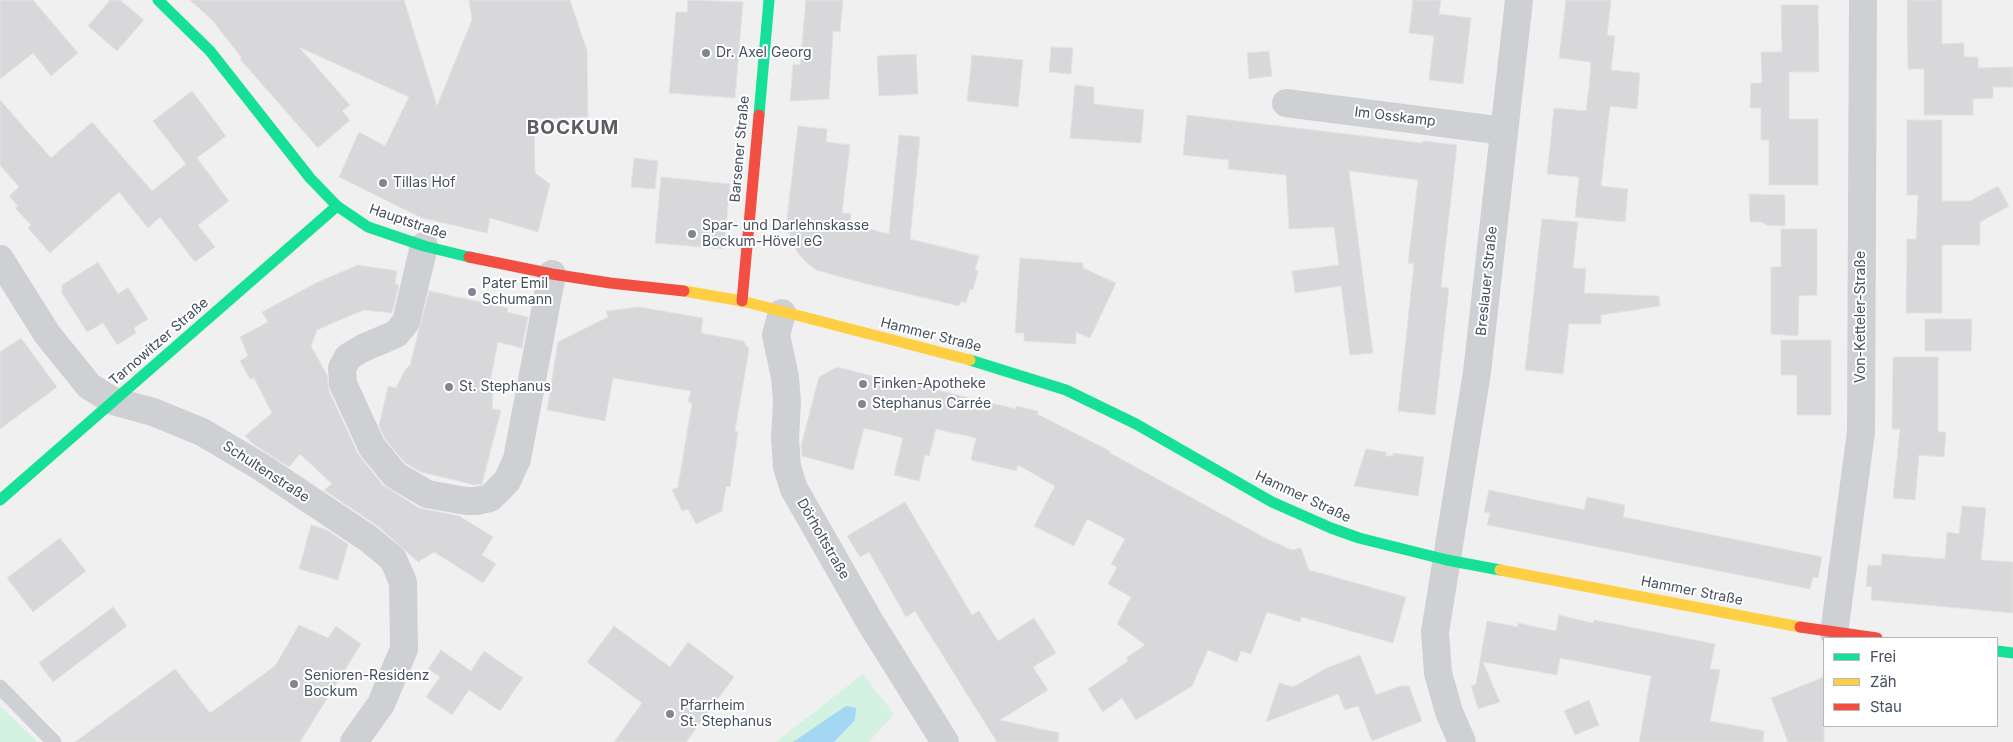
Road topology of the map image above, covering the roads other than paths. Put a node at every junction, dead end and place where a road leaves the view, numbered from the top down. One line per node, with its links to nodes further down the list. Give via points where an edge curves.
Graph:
1 (158, 0): 7 (main road, Hauptstraße, via 210,51 310,178)
2 (769, 0): 11 (main road, Barsener Straße)
3 (1519, 0): 6 (street, Breslauer Straße)
4 (1863, 0): 16 (street, Von-Ketteler-Straße, via 1861,432)
5 (1286, 103): 6 (street, Im Osskamp)
6 (1504, 131): 15 (street, Breslauer Straße, via 1477,372)
7 (337, 206): 8 (main road, Hauptstraße, via 368,226); 13 (main road, Tarnowitzer Straße)
8 (424, 246): 10 (main road, Hauptstraße); 10 (street, via 406,322 396,334 348,357 342,368 343,384 372,447 395,475 427,494 476,501 490,498 506,482 517,459)
9 (0, 260): 13 (street, Schultenstraße, via 48,334 89,386)
10 (552, 274): 11 (main road, Hauptstraße)
11 (742, 301): 12 (main road, Hammer Straße)
12 (782, 313): 15 (main road, Hammer Straße, via 983,363 1066,390 1136,424 1272,502 1359,538); 23 (street, Dörholtstraße, via 776,335 785,377 787,467 794,488 870,622)
13 (113, 401): 14 (main road, Tarnowitzer Straße); 22 (street, Schultenstraße, via 153,412 202,432 261,467 369,539 393,559 403,582 404,649 381,704)
14 (0, 500)
15 (1447, 560): 16 (main road, Hammer Straße); 24 (street, Breslauer Straße, via 1435,632 1438,673)
16 (1834, 633): 17 (main road, Hammer Straße)
17 (1868, 637)
18 (1998, 651): 19 (main road)
19 (2013, 653)
20 (0, 687): 21 (lane)
21 (54, 742)
22 (354, 742)
23 (945, 742)
24 (1462, 742)

